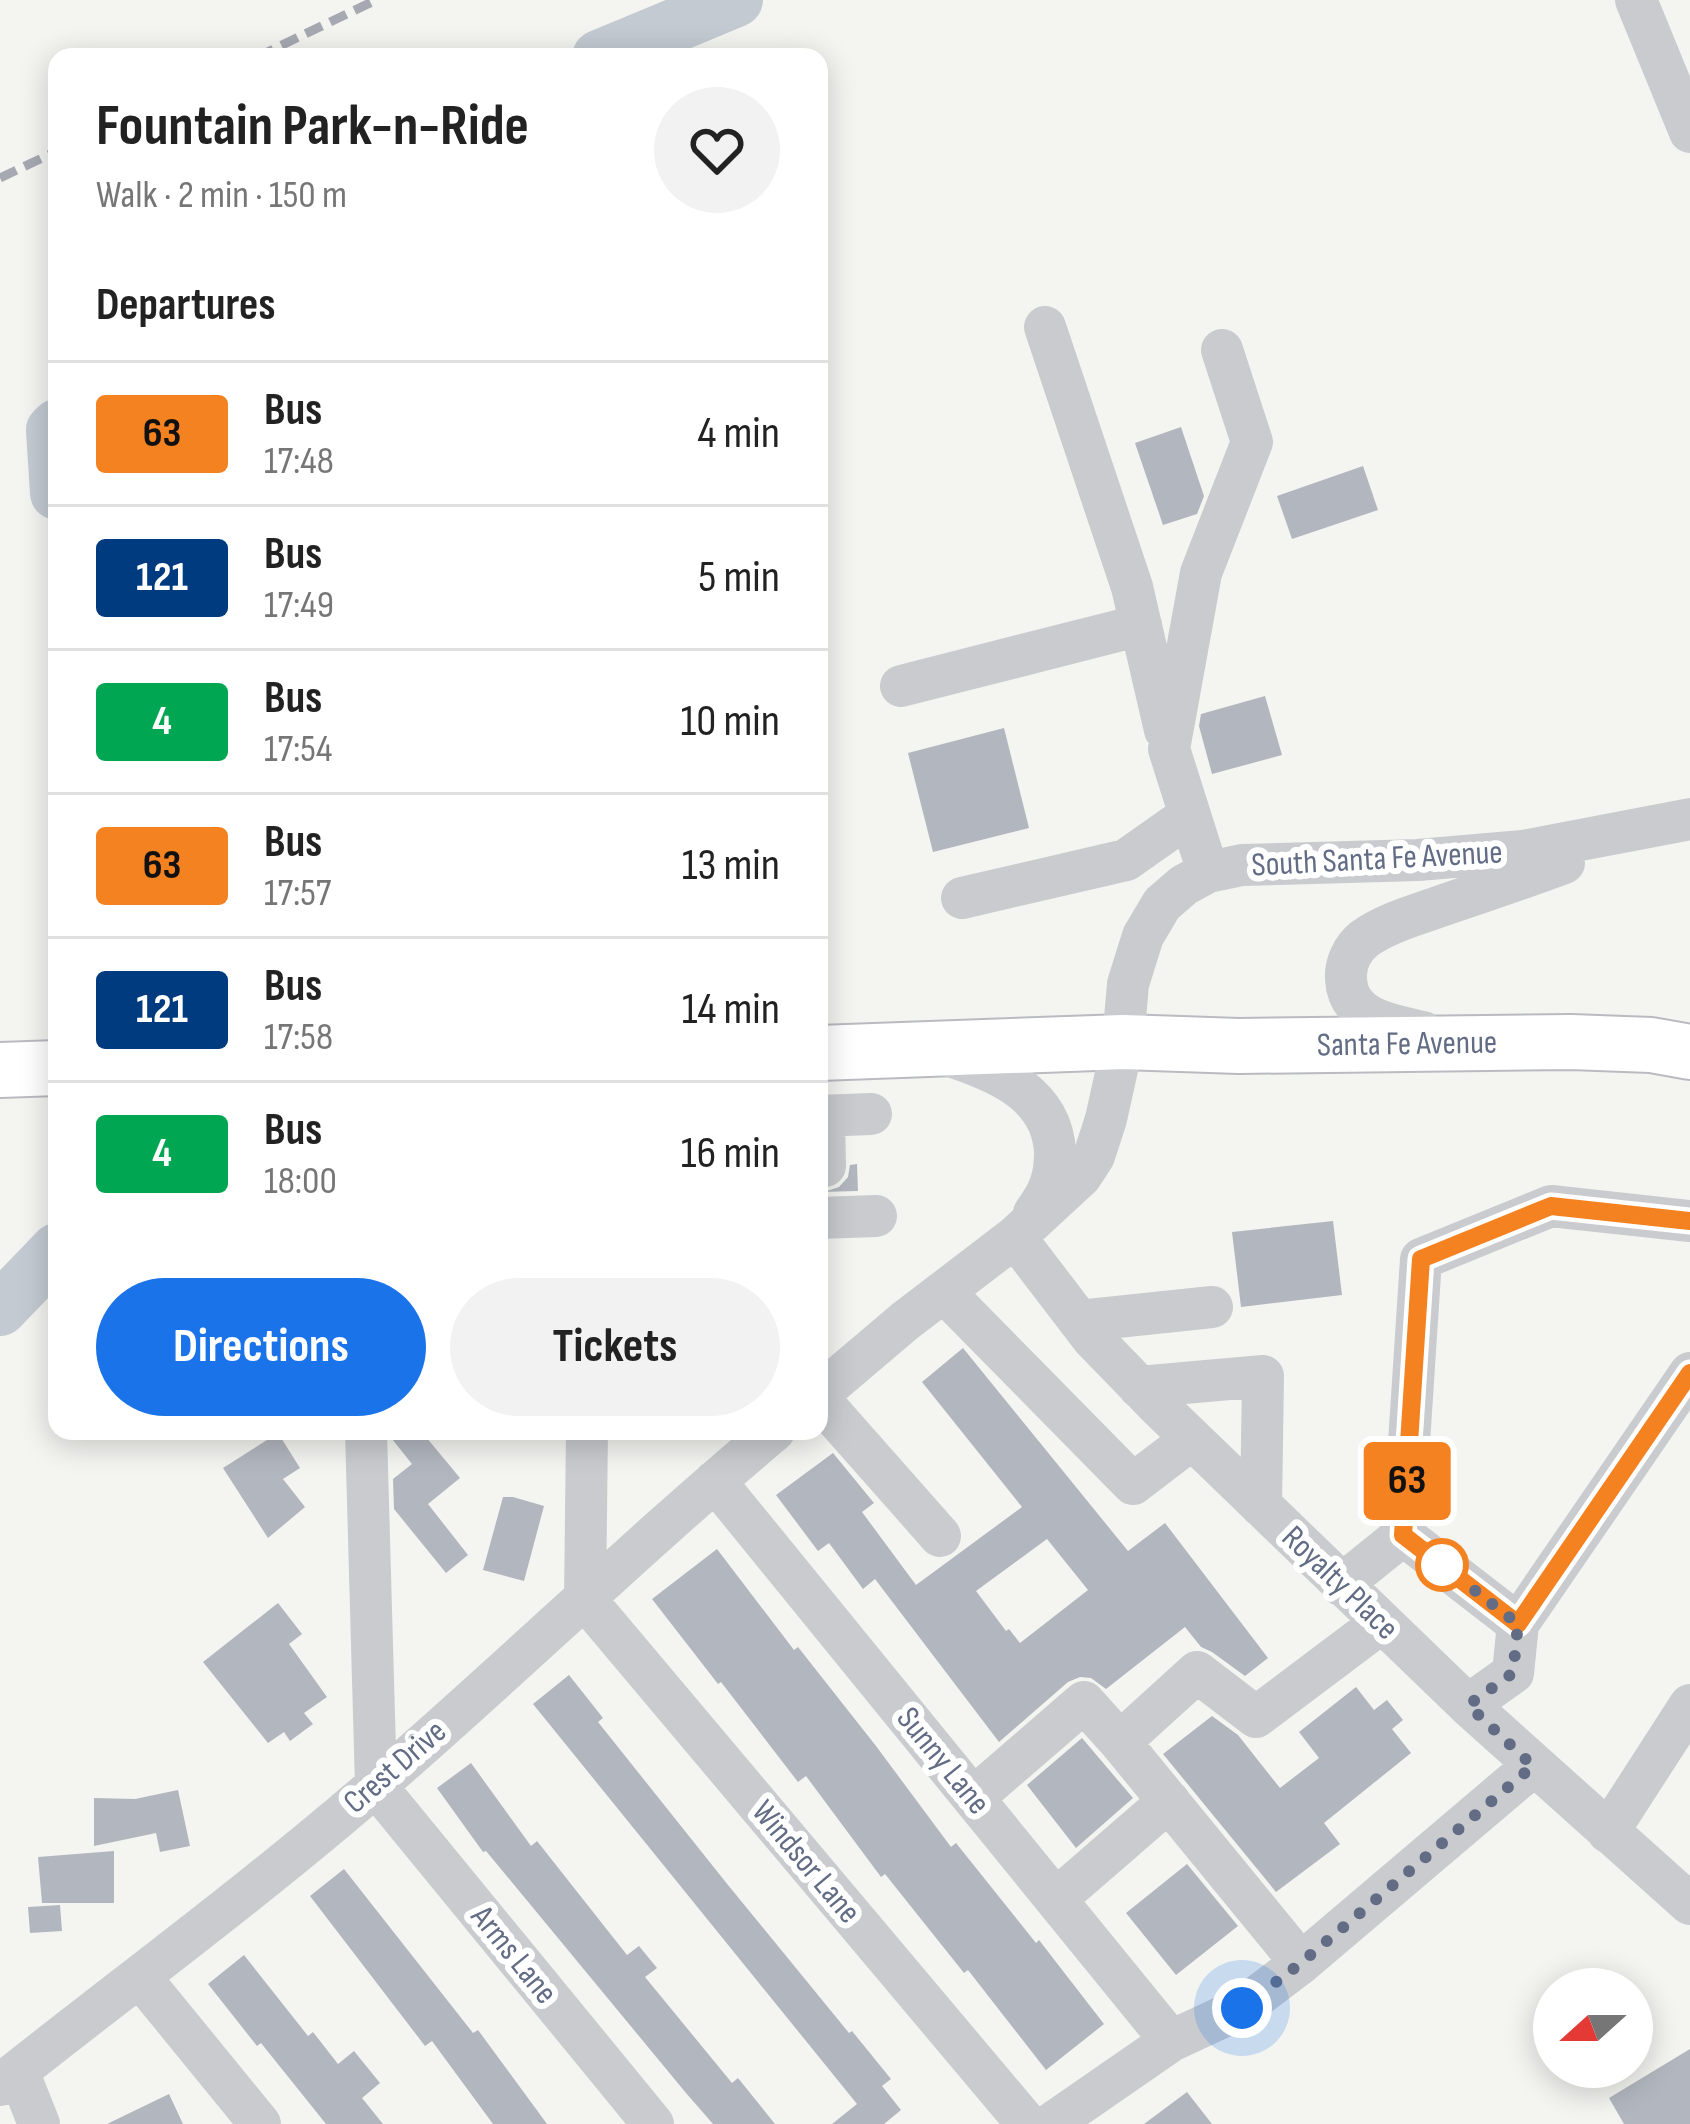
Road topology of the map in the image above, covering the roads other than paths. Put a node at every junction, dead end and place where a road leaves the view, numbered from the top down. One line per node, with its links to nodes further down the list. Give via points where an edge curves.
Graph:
1 (1636, 0): 2 (street)
2 (1678, 69): 3 (street)
3 (1690, 131)
4 (1045, 327): 6 (street)
5 (1222, 350): 8 (street, via 1252,442 1201,573)
6 (1141, 625): 7 (street); 8 (street)
7 (902, 686)
8 (1169, 749): 9 (street)
9 (1190, 815): 11 (street); 12 (street, via 1126,860)
10 (1682, 821): 11 (street, South Santa Fe Avenue, via 1523,851); 14 (street, via 1361,941 1345,974 1357,1009 1378,1022)
11 (1208, 872): 13 (street, South Santa Fe Avenue, via 1162,904 1143,936)
12 (962, 898)
13 (1123, 1042): 14 (main road, Santa Fe Avenue); 15 (main road); 25 (street, via 1094,1156)
14 (1465, 1042): 16 (main road, Santa Fe Avenue)
15 (927, 1049): 17 (main road); 25 (street, via 1011,1082 1046,1117 1054,1138 1050,1192)
16 (1690, 1052)
17 (828, 1054)
18 (48, 1068): 19 (main road)
19 (0, 1070)
20 (871, 1114): 21 (street)
21 (828, 1116)
22 (828, 1200): 23 (street)
23 (876, 1216)
24 (1690, 1221): 39 (street, via 1551,1206 1421,1259)
25 (1015, 1238): 26 (street); 28 (street, Royalty Place)
26 (944, 1292): 31 (street); 33 (street, via 1133,1484)
27 (1212, 1307): 28 (street)
28 (1079, 1321): 30 (street, Royalty Place)
29 (1690, 1373): 44 (street)
30 (1139, 1387): 33 (street, Royalty Place); 38 (street, via 1263,1376)
31 (828, 1389)
32 (828, 1406): 40 (street)
33 (1192, 1439): 38 (street, Royalty Place)
34 (366, 1440): 49 (street)
35 (586, 1440): 42 (street)
36 (763, 1440): 37 (street, Crest Drive)
37 (715, 1481): 42 (street, Crest Drive); 50 (street, Sunny Lane)
38 (1261, 1506): 41 (street, Royalty Place)
39 (1403, 1535): 41 (street); 44 (street)
40 (940, 1536)
41 (1341, 1585): 43 (street, Royalty Place)
42 (584, 1599): 49 (street, Crest Drive); 62 (street, Windsor Lane)
43 (1381, 1623): 45 (street, Royalty Place); 47 (street, via 1256,1717 1197,1672)
44 (1518, 1624): 45 (street, via 1513,1673)
45 (1468, 1705): 48 (street, Royalty Place)
46 (1690, 1705): 52 (street)
47 (1120, 1742): 50 (street, via 1084,1702); 51 (street)
48 (1533, 1766): 52 (street, Royalty Place); 55 (street)
49 (376, 1786): 56 (street, Crest Drive); 61 (street, Arms Lane)
50 (973, 1798): 53 (street, Sunny Lane)
51 (1169, 1802): 53 (street); 55 (street)
52 (1608, 1832): 54 (street, Royalty Place)
53 (1056, 1899): 57 (street, Sunny Lane)
54 (1690, 1904)
55 (1301, 1963): 57 (street, via 1242,2008)
56 (140, 1977): 58 (street, Crest Drive); 60 (street)
57 (1171, 2041): 63 (street)
58 (9, 2078): 59 (street)
59 (39, 2124)
60 (260, 2124)
61 (653, 2124)
62 (1027, 2124)
63 (1051, 2124)

